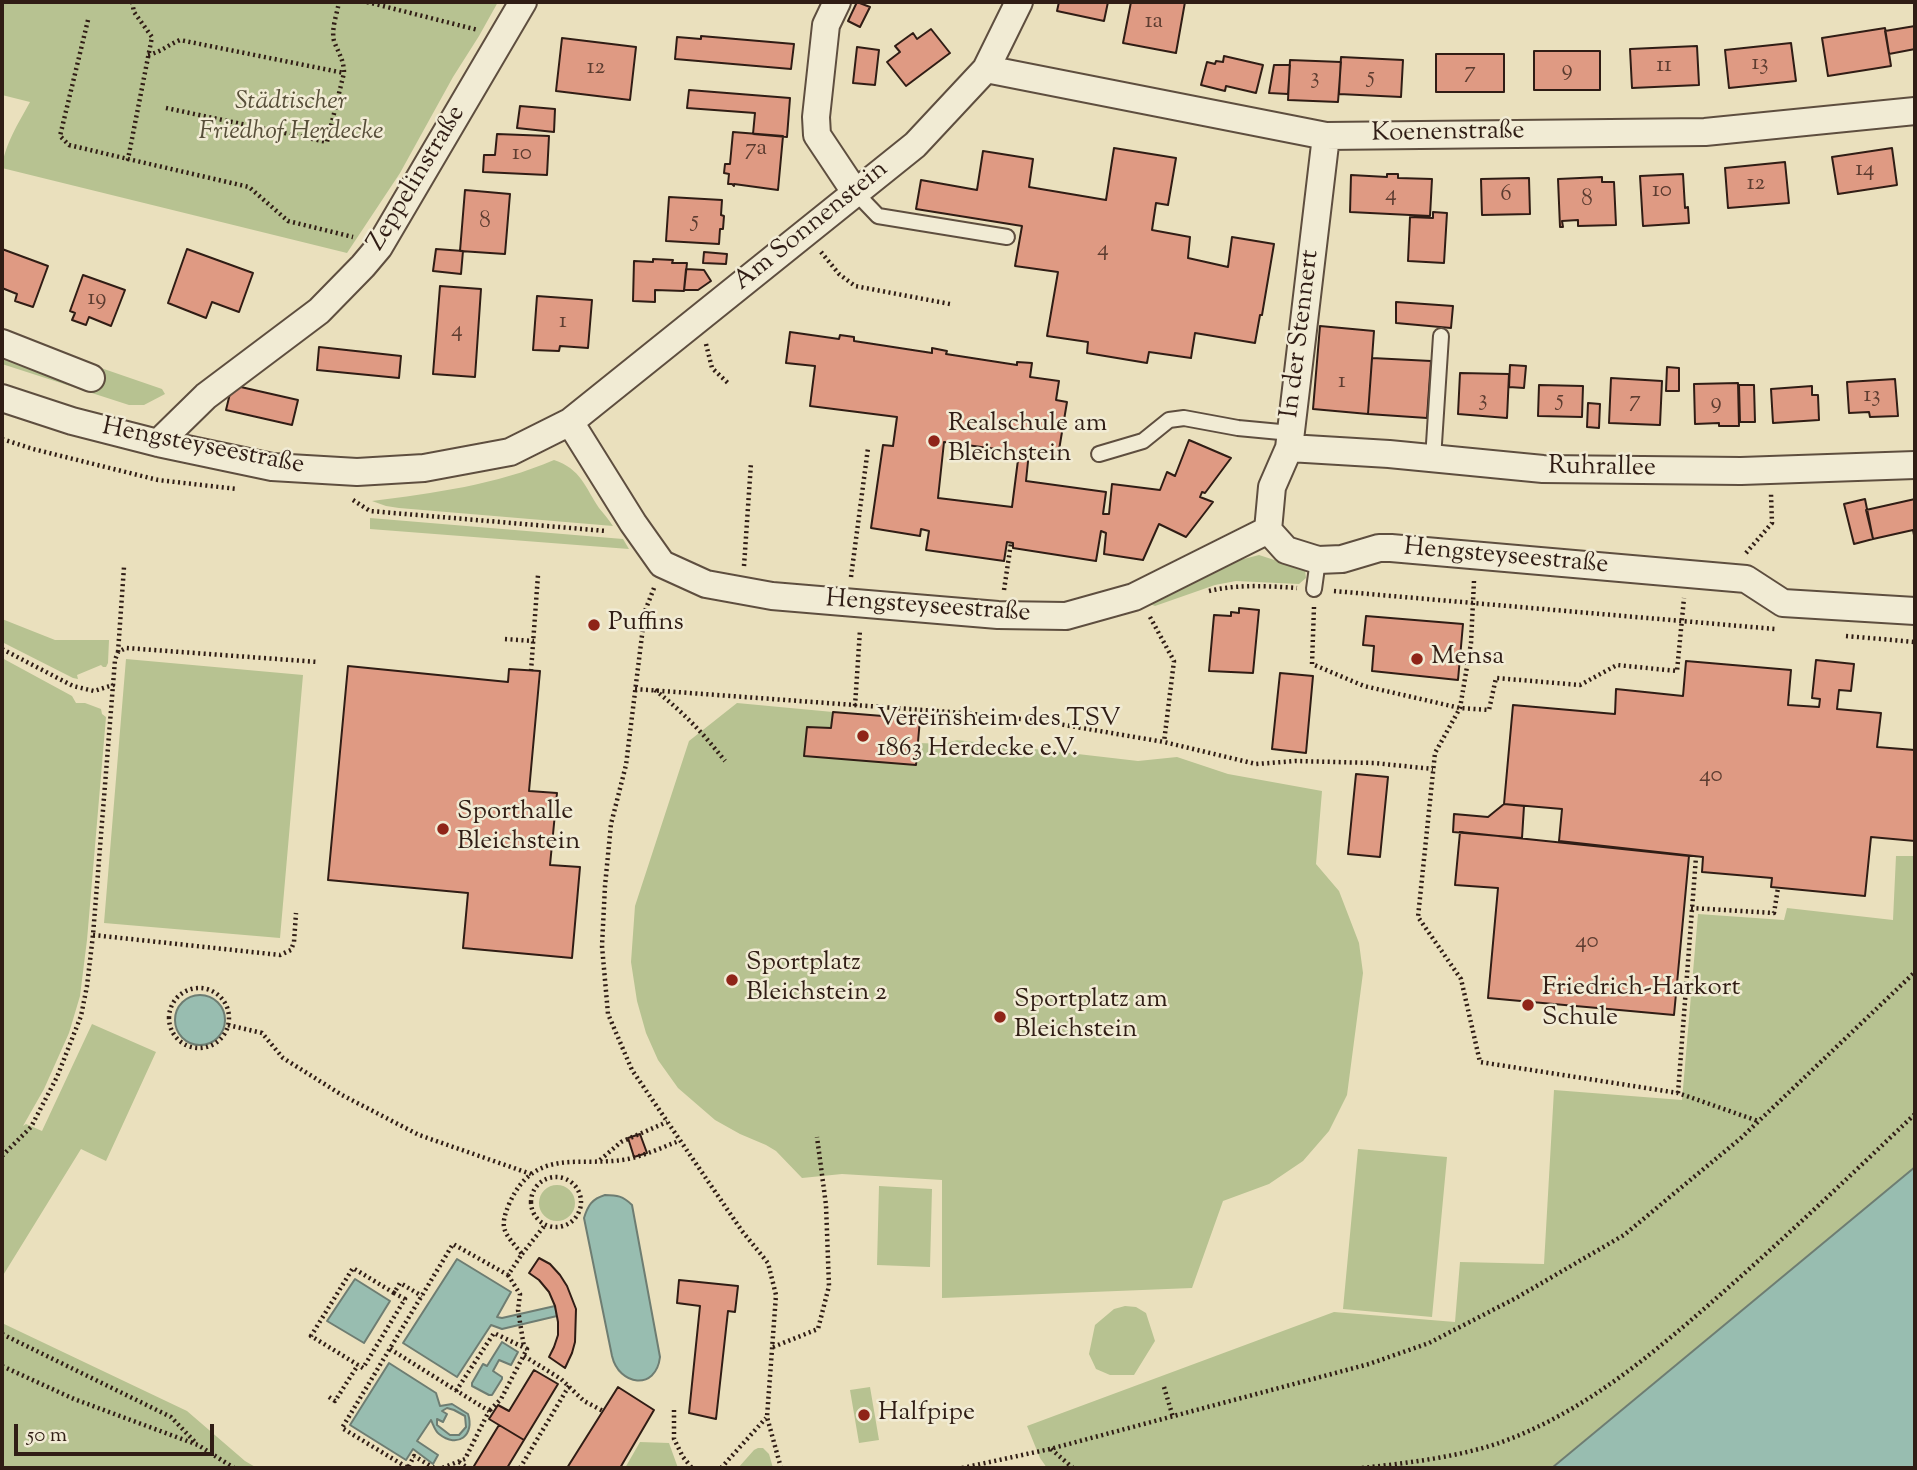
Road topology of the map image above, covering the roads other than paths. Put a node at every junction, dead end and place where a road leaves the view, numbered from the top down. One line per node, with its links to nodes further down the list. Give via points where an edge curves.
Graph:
1 (523, 2): 15 (street, Zeppelinstraße, via 379,247 319,311 206,396)
2 (838, 2): 7 (street, via 825,25 817,135)
3 (1019, 2): 4 (street, Am Sonnenstein)
4 (986, 69): 6 (street, Koenenstraße); 7 (street, Am Sonnenstein, via 915,145)
5 (1915, 111): 6 (street, Koenenstraße, via 1705,132)
6 (1326, 135): 14 (street, In der Stennert)
7 (855, 192): 8 (lane, via 878,216); 13 (street, Am Sonnenstein)
8 (1007, 237)
9 (1441, 336): 17 (lane)
10 (2, 343): 11 (street, Hengsteyseestraße)
11 (90, 378)
12 (2, 398): 15 (street, Hengsteyseestraße)
13 (570, 422): 15 (street, Hengsteyseestraße, via 510,452 424,468 357,472 272,467); 19 (street, Hengsteyseestraße, via 663,564 706,584 772,596 1066,616 1134,597)
14 (1290, 441): 16 (lane, via 1184,418 1169,421 1143,441); 17 (street, Ruhrallee); 19 (street, In der Stennert, via 1272,487)
15 (158, 443)
16 (1099, 454)
17 (1433, 459): 18 (street, Ruhrallee, via 1543,469)
18 (1915, 466)
19 (1268, 530): 20 (street, Hengsteyseestraße, via 1286,550)
20 (1318, 560): 21 (lane); 22 (street, Hengsteyseestraße, via 1342,559 1379,548 1476,555 1746,579 1783,603)
21 (1314, 589)
22 (1915, 611)

